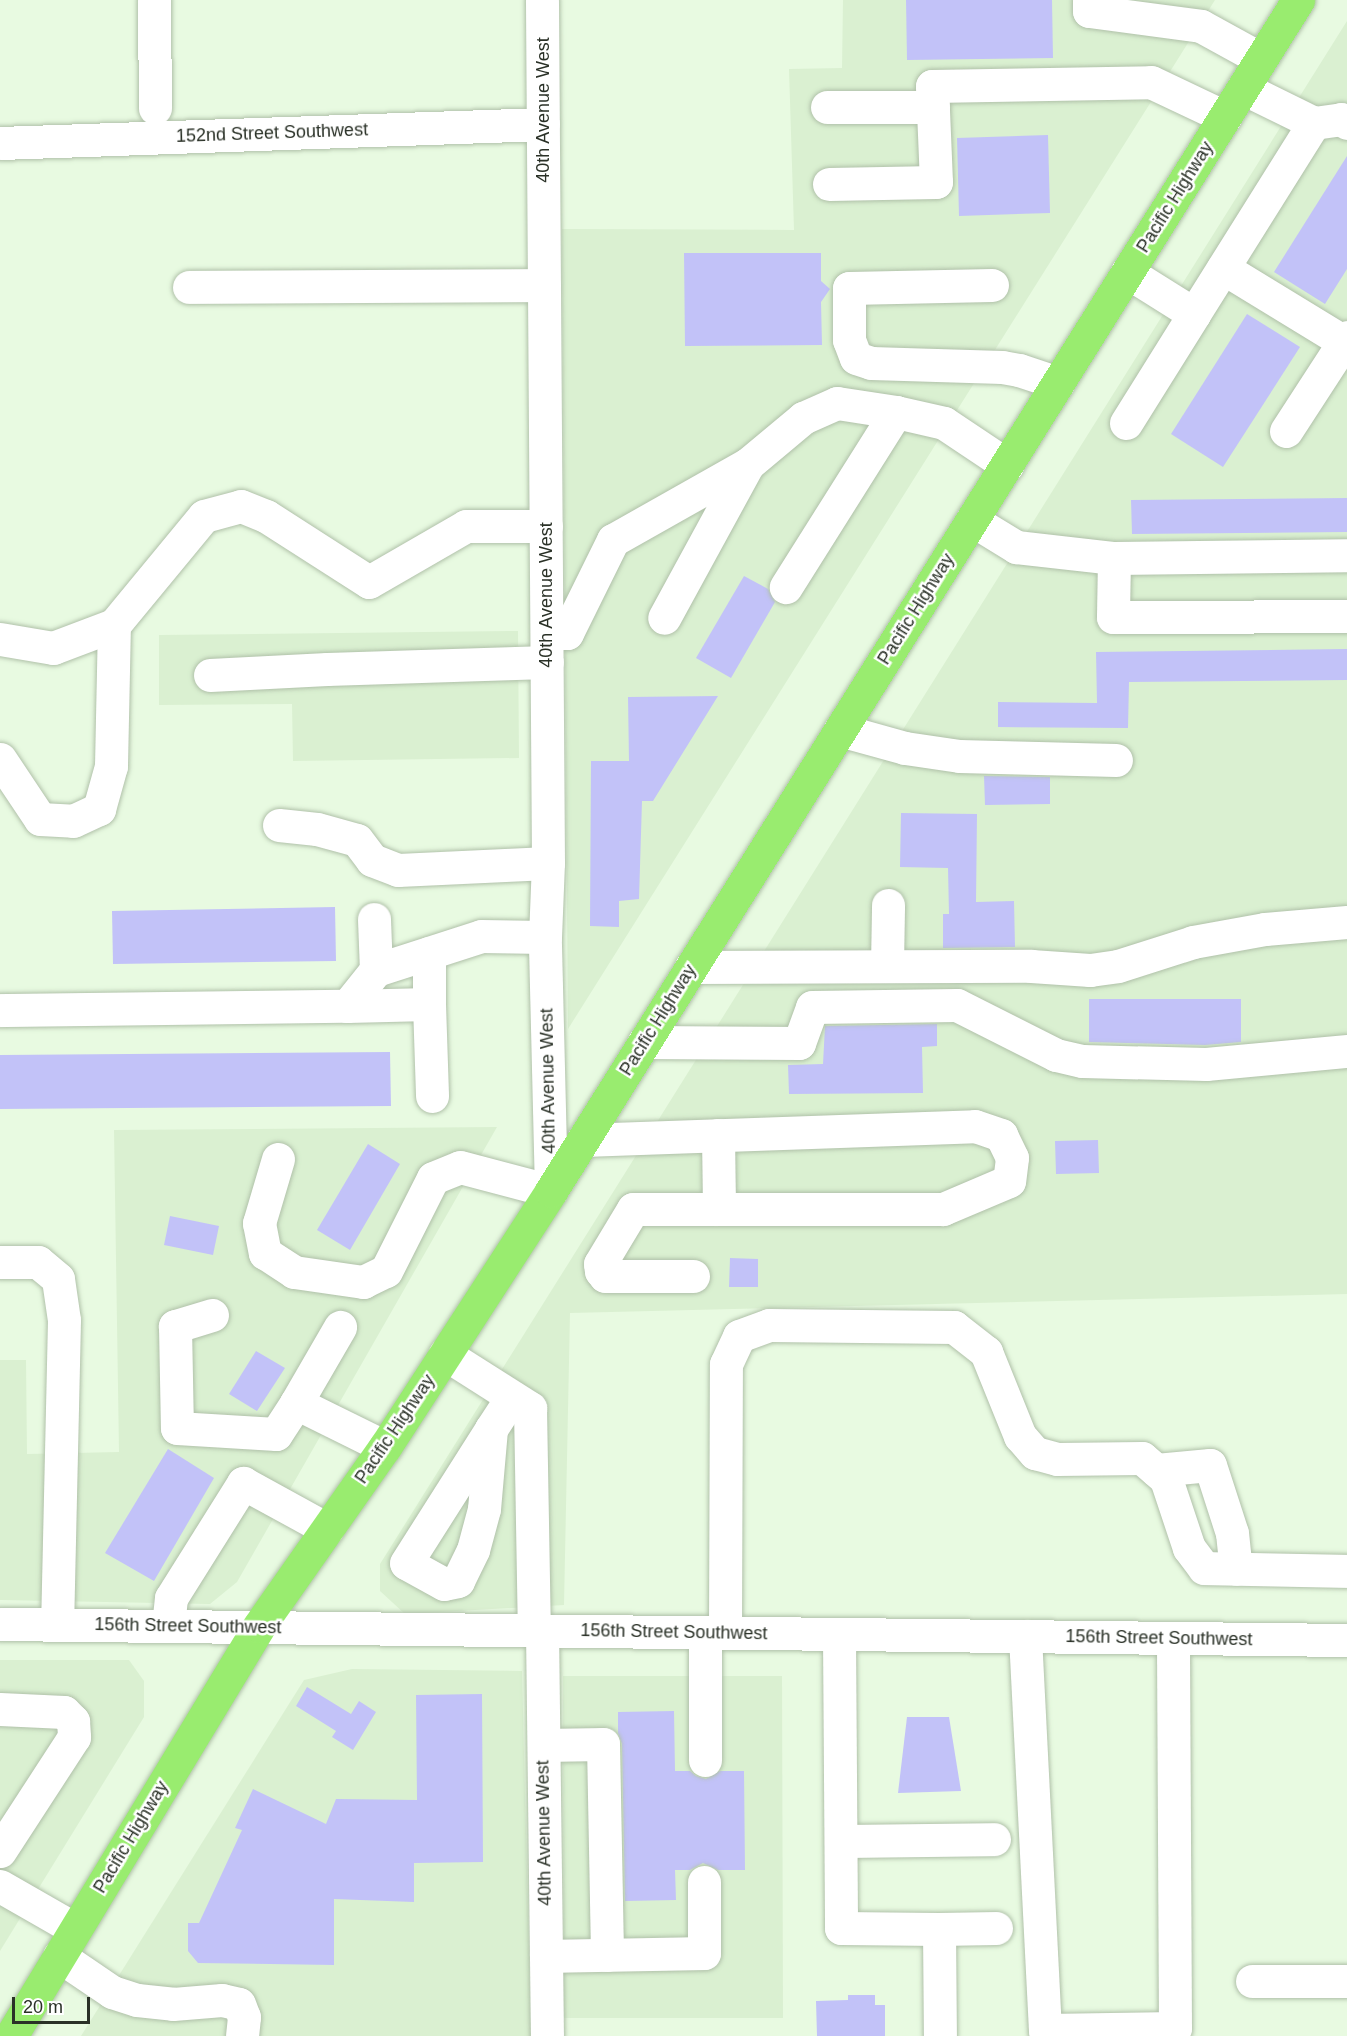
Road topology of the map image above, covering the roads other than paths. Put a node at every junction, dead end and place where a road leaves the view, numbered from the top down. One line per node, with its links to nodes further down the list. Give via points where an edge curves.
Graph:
1 (154, 0): 9 (street)
2 (542, 0): 13 (street, 40th Avenue West)
3 (1089, 0): 5 (street, via 1089,11 1201,26)
4 (1298, 0): 5 (highway, Pacific Highway)
5 (1261, 59): 6 (highway, Pacific Highway)
6 (1243, 88): 10 (highway, Pacific Highway); 11 (street)
7 (826, 107): 8 (street)
8 (933, 107): 10 (street, via 932,86 1151,82); 15 (street, via 936,182)
9 (155, 108)
10 (1225, 117): 17 (highway, Pacific Highway)
11 (1314, 123): 12 (street, via 1341,119); 16 (street)
12 (1347, 123)
13 (543, 124): 14 (street, 152nd Street Southwest); 18 (street, 40th Avenue West)
14 (0, 143)
15 (830, 184)
16 (1223, 268): 21 (street); 22 (street)
17 (1128, 272): 21 (street); 23 (highway, Pacific Highway)
18 (544, 285): 20 (street); 30 (street, 40th Avenue West)
19 (992, 285): 23 (street, via 849,288 849,340 856,358 871,363 1002,367)
20 (189, 287)
21 (1194, 314): 25 (street)
22 (1345, 340): 26 (street)
23 (1058, 383): 28 (highway, Pacific Highway)
24 (896, 412): 27 (street, via 837,403 803,418); 28 (street, via 944,423); 33 (street)
25 (1126, 423)
26 (1286, 431)
27 (748, 464): 35 (street); 38 (street, via 613,540 567,633)
28 (1006, 465): 29 (highway, Pacific Highway)
29 (972, 520): 32 (street, via 1016,547); 40 (highway, Pacific Highway)
30 (546, 526): 36 (street, via 466,526 369,582 266,516 242,506 204,516); 38 (street, 40th Avenue West)
31 (1347, 555): 32 (street)
32 (1114, 558): 34 (street, via 1113,617)
33 (786, 587)
34 (1347, 616)
35 (664, 618)
36 (114, 625): 37 (street, via 53,648); 41 (street, via 111,766 99,809 73,820 40,819)
37 (0, 639)
38 (547, 648): 39 (street); 44 (street, 40th Avenue West)
39 (210, 675)
40 (840, 730): 42 (street, via 904,748 959,756); 51 (highway, Pacific Highway)
41 (0, 759)
42 (1116, 760)
43 (279, 825): 44 (street, via 317,829 357,840 372,860 398,870)
44 (548, 864): 48 (street, 40th Avenue West)
45 (888, 905): 50 (street)
46 (374, 919): 52 (street)
47 (1347, 922): 50 (street, via 1264,929 1193,942 1118,966 1090,970)
48 (545, 937): 49 (street, via 481,936); 62 (street, 40th Avenue West)
49 (429, 953): 52 (street); 53 (street)
50 (887, 965): 51 (street)
51 (691, 967): 56 (highway, Pacific Highway)
52 (376, 970): 54 (street)
53 (429, 1004): 54 (street); 58 (street)
54 (347, 1006): 55 (street)
55 (0, 1010)
56 (644, 1042): 57 (street, via 799,1043 812,1007 957,1005 1056,1054 1082,1062 1206,1064); 60 (highway, Pacific Highway)
57 (1347, 1051)
58 (432, 1096)
59 (717, 1135): 60 (street); 63 (street); 63 (street, via 975,1126 1001,1135 1012,1158 1009,1181 942,1209)
60 (582, 1140): 62 (highway, Pacific Highway)
61 (278, 1159): 62 (street, via 259,1223 266,1252 294,1272 363,1282 386,1271 434,1178 460,1167)
62 (551, 1191): 68 (highway, Pacific Highway)
63 (719, 1209): 65 (street, via 633,1209 600,1264 605,1276)
64 (0, 1262): 78 (street, via 38,1262 58,1279 64,1320)
65 (693, 1276)
66 (212, 1315): 70 (street, via 175,1326 177,1428 276,1434)
67 (340, 1327): 70 (street)
68 (445, 1354): 69 (street); 72 (highway, Pacific Highway)
69 (512, 1397): 71 (street); 81 (street, 40th Avenue West, via 530,1408)
70 (296, 1403): 72 (street)
71 (491, 1429)
72 (385, 1447): 74 (highway, Pacific Highway)
73 (1156, 1470): 75 (street, via 1166,1479 1190,1548 1204,1568); 75 (street, via 1210,1465 1232,1533); 82 (street, via 1142,1458 1057,1459 1035,1453 1020,1436 986,1352 954,1327 769,1325 740,1336 726,1364)
74 (327, 1529): 79 (street, via 243,1483 171,1598); 80 (highway, Pacific Highway)
75 (1236, 1569): 76 (street)
76 (1347, 1571)
77 (0, 1624): 78 (street, 156th Street Southwest)
78 (57, 1625): 79 (street, 156th Street Southwest)
79 (168, 1626): 80 (street, 156th Street Southwest)
80 (259, 1626): 81 (street, 156th Street Southwest); 97 (highway, Pacific Highway)
81 (538, 1630): 82 (street, 156th Street Southwest); 88 (street, 40th Avenue West)
82 (715, 1632): 83 (street, 156th Street Southwest); 89 (street)
83 (839, 1634): 84 (street, 156th Street Southwest); 91 (street)
84 (1025, 1636): 85 (street, 156th Street Southwest); 85 (street, via 1045,2030 1175,2028)
85 (1173, 1639): 86 (street, 156th Street Southwest)
86 (1347, 1641)
87 (0, 1709): 92 (street, via 64,1712 73,1721 74,1737)
88 (544, 1745): 98 (street, via 603,1744); 99 (street, 40th Avenue West)
89 (705, 1760)
90 (994, 1839): 91 (street)
91 (841, 1841): 96 (street, via 841,1928)
92 (0, 1851)
93 (704, 1882): 98 (street, via 704,1953)
94 (0, 1886): 97 (street)
95 (996, 1928): 96 (street)
96 (939, 1929): 105 (street)
97 (67, 1942): 102 (highway, Pacific Highway); 103 (street, via 112,1992 137,2000 173,2004 222,2000 239,2004 244,2017)
98 (607, 1955): 99 (street)
99 (546, 1956): 104 (street, 40th Avenue West)
100 (1252, 1981): 101 (street)
101 (1347, 1981)
102 (11, 2036)
103 (242, 2036)
104 (547, 2036)
105 (940, 2036)

